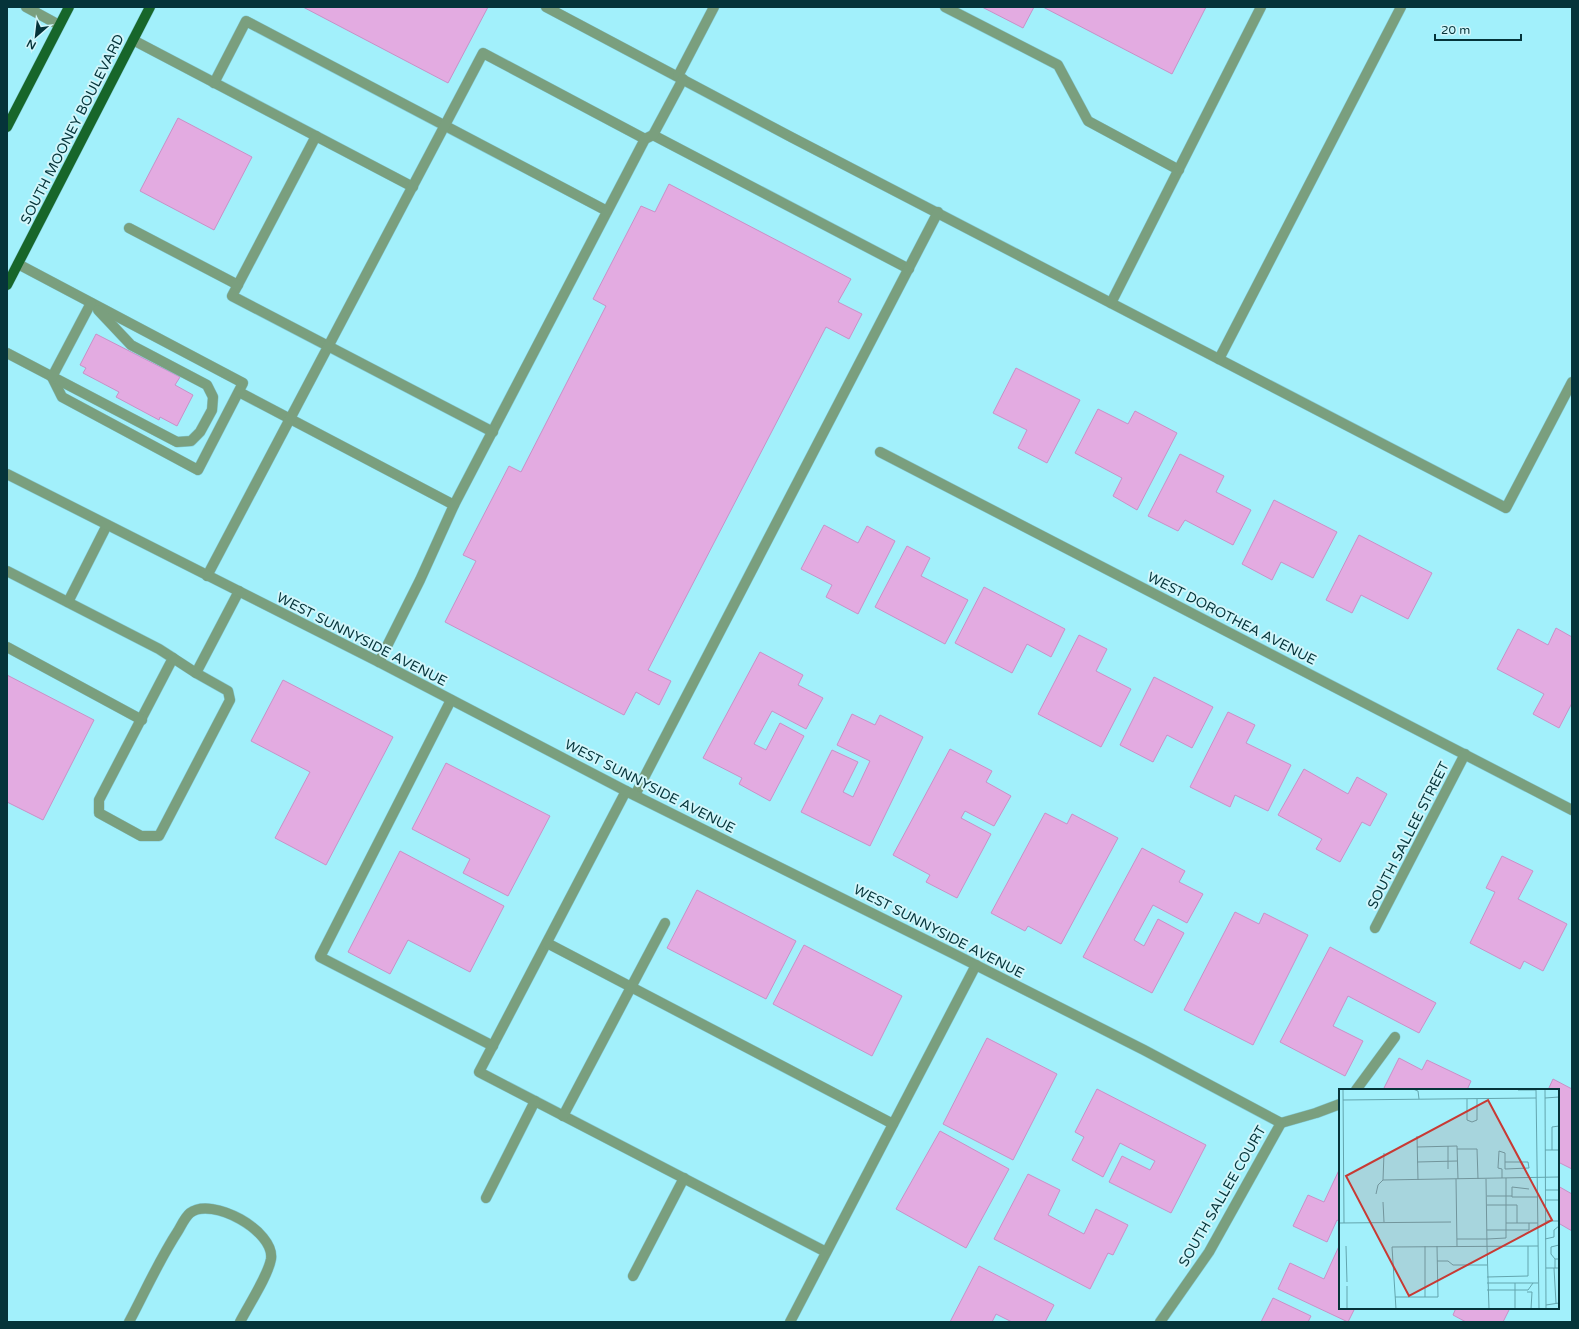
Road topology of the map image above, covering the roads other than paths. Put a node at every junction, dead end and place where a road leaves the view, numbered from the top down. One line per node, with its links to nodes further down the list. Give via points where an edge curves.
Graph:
1 (26, 7): 9 (street)
2 (69, 7): 9 (main road)
3 (150, 7): 10 (main road, SOUTH MOONEY BOULEVARD)
4 (546, 7): 11 (street)
5 (714, 7): 11 (street)
6 (945, 7): 17 (street, via 1058,65 1088,121)
7 (1261, 7): 17 (street)
8 (1401, 7): 30 (street)
9 (59, 25): 14 (main road)
10 (133, 40): 12 (street); 22 (main road, SOUTH MOONEY BOULEVARD)
11 (680, 78): 16 (street); 20 (street)
12 (214, 82): 13 (street, via 246,20); 15 (street)
13 (445, 125): 16 (street, via 483,54); 18 (street); 19 (street)
14 (7, 127)
15 (316, 136): 18 (street); 25 (street)
16 (649, 137): 19 (street); 23 (street)
17 (1179, 170): 27 (street)
18 (413, 187): 28 (street)
19 (607, 211): 35 (street)
20 (938, 212): 23 (street); 27 (street)
21 (129, 228): 25 (street)
22 (18, 264): 24 (main road, SOUTH MOONEY BOULEVARD); 26 (street)
23 (909, 269): 51 (street)
24 (7, 285)
25 (238, 285): 28 (street, via 232,296)
26 (91, 303): 31 (street); 31 (street, via 131,345 207,385 213,397 212,410 200,432 191,441 177,442); 33 (street, via 243,383)
27 (1112, 303): 30 (street)
28 (328, 346): 34 (street); 35 (street)
29 (7, 353): 31 (street)
30 (1219, 359): 32 (street, via 1506,508)
31 (52, 377): 33 (street, via 62,397 198,470)
32 (1572, 382)
33 (239, 392): 34 (street)
34 (290, 419): 38 (street); 41 (street)
35 (493, 432): 38 (street)
36 (880, 452): 50 (street, WEST DOROTHEA AVENUE)
37 (7, 474): 39 (street, WEST SUNNYSIDE AVENUE)
38 (454, 504): 46 (street)
39 (107, 525): 41 (street, WEST SUNNYSIDE AVENUE); 43 (street)
40 (7, 571): 43 (street)
41 (207, 576): 42 (street, WEST SUNNYSIDE AVENUE)
42 (239, 591): 46 (street, WEST SUNNYSIDE AVENUE); 47 (street)
43 (68, 602): 45 (street)
44 (7, 647): 49 (street)
45 (173, 658): 47 (street); 49 (street)
46 (379, 662): 48 (street, WEST SUNNYSIDE AVENUE)
47 (196, 673): 49 (street, via 228,691 230,700 159,836 141,836 99,813 99,800)
48 (451, 700): 51 (street, WEST SUNNYSIDE AVENUE); 59 (street, via 320,957)
49 (142, 720)
50 (1465, 754): 52 (street, WEST DOROTHEA AVENUE); 54 (street, SOUTH SALLEE STREET)
51 (630, 793): 55 (street); 56 (street, WEST SUNNYSIDE AVENUE)
52 (1572, 810)
53 (665, 923): 57 (street)
54 (1375, 928)
55 (548, 943): 57 (street); 59 (street)
56 (976, 965): 64 (street, WEST SUNNYSIDE AVENUE); 65 (street)
57 (631, 988): 63 (street); 65 (street)
58 (1395, 1037): 60 (street)
59 (493, 1046): 61 (street, via 480,1072)
60 (1357, 1089)
61 (535, 1101): 63 (street); 67 (street)
62 (1339, 1104): 64 (street)
63 (563, 1116): 66 (street)
64 (1281, 1123): 73 (street, SOUTH SALLEE COURT, via 1209,1252)
65 (893, 1124): 68 (street)
66 (684, 1178): 68 (street); 69 (street)
67 (486, 1198)
68 (826, 1252): 72 (street)
69 (633, 1276)
70 (129, 1322): 71 (street, via 181,1225 190,1213 203,1208 218,1210 250,1226 262,1235 269,1246 271,1259 266,1273)
71 (240, 1322)
72 (790, 1322)
73 (1160, 1322)

